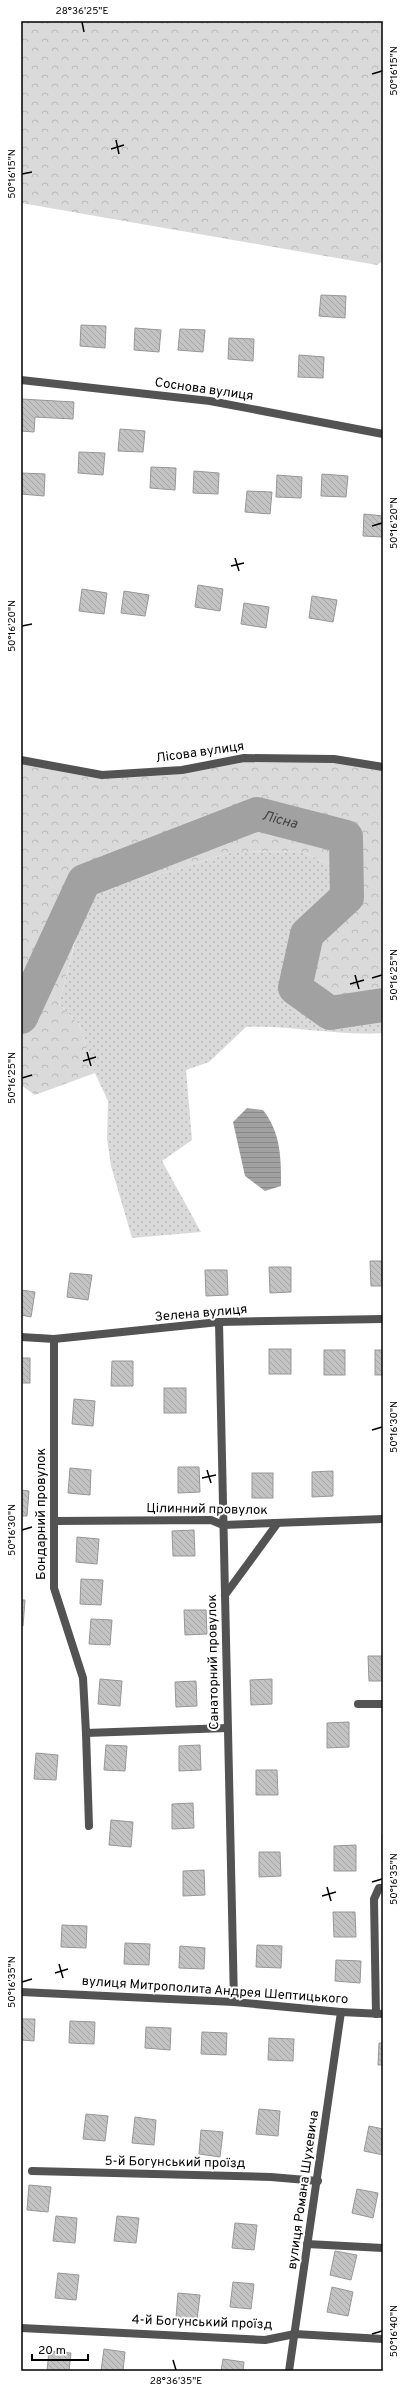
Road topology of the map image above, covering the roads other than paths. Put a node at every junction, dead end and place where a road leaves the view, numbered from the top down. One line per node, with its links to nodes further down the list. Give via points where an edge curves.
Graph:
1 (21, 380): 2 (street, Соснова вулиця, via 210,401)
2 (383, 434)
3 (21, 760): 4 (street, Лісова вулиця, via 102,775 182,770 244,758 334,759)
4 (383, 767)
5 (383, 1319): 6 (street, Зелена вулиця)
6 (219, 1322): 8 (street, Зелена вулиця); 12 (street, Санаторний провулок)
7 (21, 1337): 8 (street, Зелена вулиця)
8 (54, 1340): 10 (street, Бондарний провулок)
9 (383, 1519): 11 (street, Цілинний провулок)
10 (54, 1521): 12 (street, Цілинний провулок, via 211,1520); 17 (street, Бондарний провулок, via 54,1588 83,1678)
11 (277, 1524): 12 (street, Цілинний провулок); 13 (street)
12 (223, 1525): 13 (street, Санаторний провулок)
13 (225, 1595): 16 (street, Санаторний провулок)
14 (358, 1704): 15 (street)
15 (383, 1704)
16 (227, 1728): 17 (street); 21 (street, Санаторний провулок)
17 (86, 1733): 18 (street, Бондарний провулок)
18 (88, 1826)
19 (383, 1888): 23 (street, via 379,1888 374,1899)
20 (21, 1992): 21 (street, вулиця Митрополита Андрея Шептицького)
21 (234, 2002): 22 (street, вулиця Митрополита Андрея Шептицького)
22 (341, 2012): 23 (street, вулиця Митрополита Андрея Шептицького); 25 (street, вулиця Романа Шухевича)
23 (380, 2014)
24 (32, 2171): 25 (street, 5-й Богунський проїзд, via 271,2177)
25 (318, 2181): 26 (street, вулиця Романа Шухевича)
26 (307, 2244): 27 (street); 29 (street, вулиця Романа Шухевича)
27 (383, 2248)
28 (21, 2328): 29 (street, 4-й Богунський проїзд, via 265,2340)
29 (295, 2334): 30 (street, 4-й Богунський проїзд); 31 (street, вулиця Романа Шухевича)
30 (383, 2339)
31 (290, 2371)

